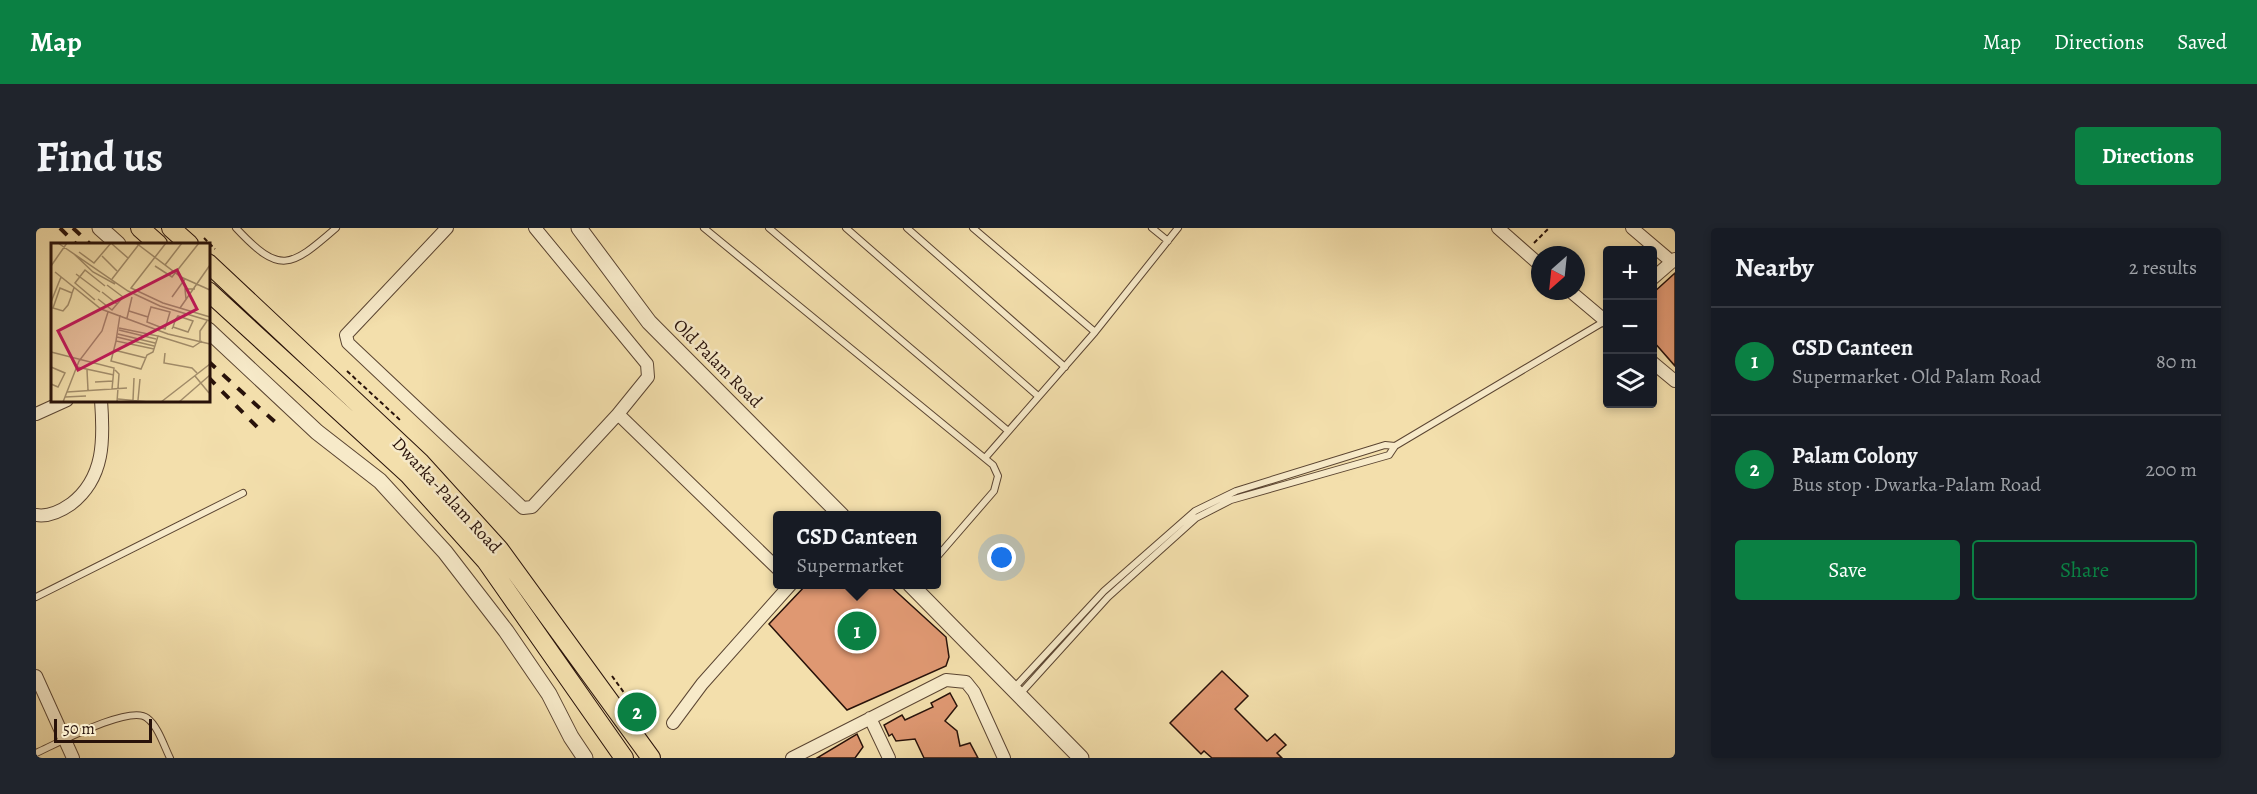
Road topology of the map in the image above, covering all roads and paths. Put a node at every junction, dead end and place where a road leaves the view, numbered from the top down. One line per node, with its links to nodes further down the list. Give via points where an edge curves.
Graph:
1 (100, 228): 20 (street)
2 (140, 228): 21 (main road)
3 (171, 228): 22 (main road)
4 (236, 228): 5 (lane, via 258,251 280,261 291,261)
5 (336, 228)
6 (447, 228): 41 (street, via 346,335 348,344 526,509)
7 (535, 228): 41 (street, via 646,364 648,377)
8 (579, 228): 45 (street, Old Palam Road, via 649,322)
9 (704, 228): 43 (lane)
10 (770, 228): 42 (lane)
11 (846, 228): 37 (lane)
12 (907, 228): 35 (lane)
13 (973, 228): 32 (lane)
14 (1152, 228): 19 (lane)
15 (1178, 228): 19 (lane)
16 (1498, 228): 23 (street)
17 (1549, 228): 23 (path)
18 (1632, 228): 25 (street)
19 (1168, 241): 32 (lane)
20 (117, 243)
21 (157, 243)
22 (188, 243)
23 (1525, 252): 24 (street)
24 (1531, 257)
25 (1673, 261): 27 (street)
26 (210, 265): 62 (main road, Dwarka-Palam Road, via 420,462 499,549)
27 (1657, 275)
28 (210, 293): 61 (main road, Dwarka-Palam Road, via 408,474 486,561)
29 (1581, 300): 30 (street)
30 (1603, 318)
31 (1603, 323): 53 (lane, via 1395,446 1385,445 1236,491 1195,511 1104,591)
32 (1095, 332): 35 (lane)
33 (210, 333): 60 (street, via 317,432 380,481 445,552 549,694)
34 (1657, 365): 36 (street)
35 (1065, 366): 37 (lane)
36 (1675, 381)
37 (1038, 396): 42 (lane)
38 (63, 402): 40 (street)
39 (101, 402): 46 (street, via 104,436 92,481 62,511)
40 (36, 414)
41 (618, 414): 48 (street)
42 (1006, 430): 43 (lane)
43 (985, 458): 47 (lane, via 998,476 994,491)
44 (243, 493): 51 (lane)
45 (837, 511)
46 (36, 515)
47 (941, 552)
48 (773, 564)
49 (787, 589): 55 (street, via 702,684)
50 (916, 589): 53 (street)
51 (36, 597)
52 (36, 676): 56 (street)
53 (1017, 692): 66 (street)
54 (870, 718): 63 (street); 64 (street); 65 (street, via 946,680 966,682)
55 (673, 723)
56 (64, 740): 57 (lane); 58 (street); 59 (lane, via 137,713 149,719)
57 (36, 753)
58 (73, 758)
59 (170, 758)
60 (585, 758)
61 (624, 758)
62 (651, 758)
63 (792, 758)
64 (889, 758)
65 (1004, 758)
66 (1081, 758)

